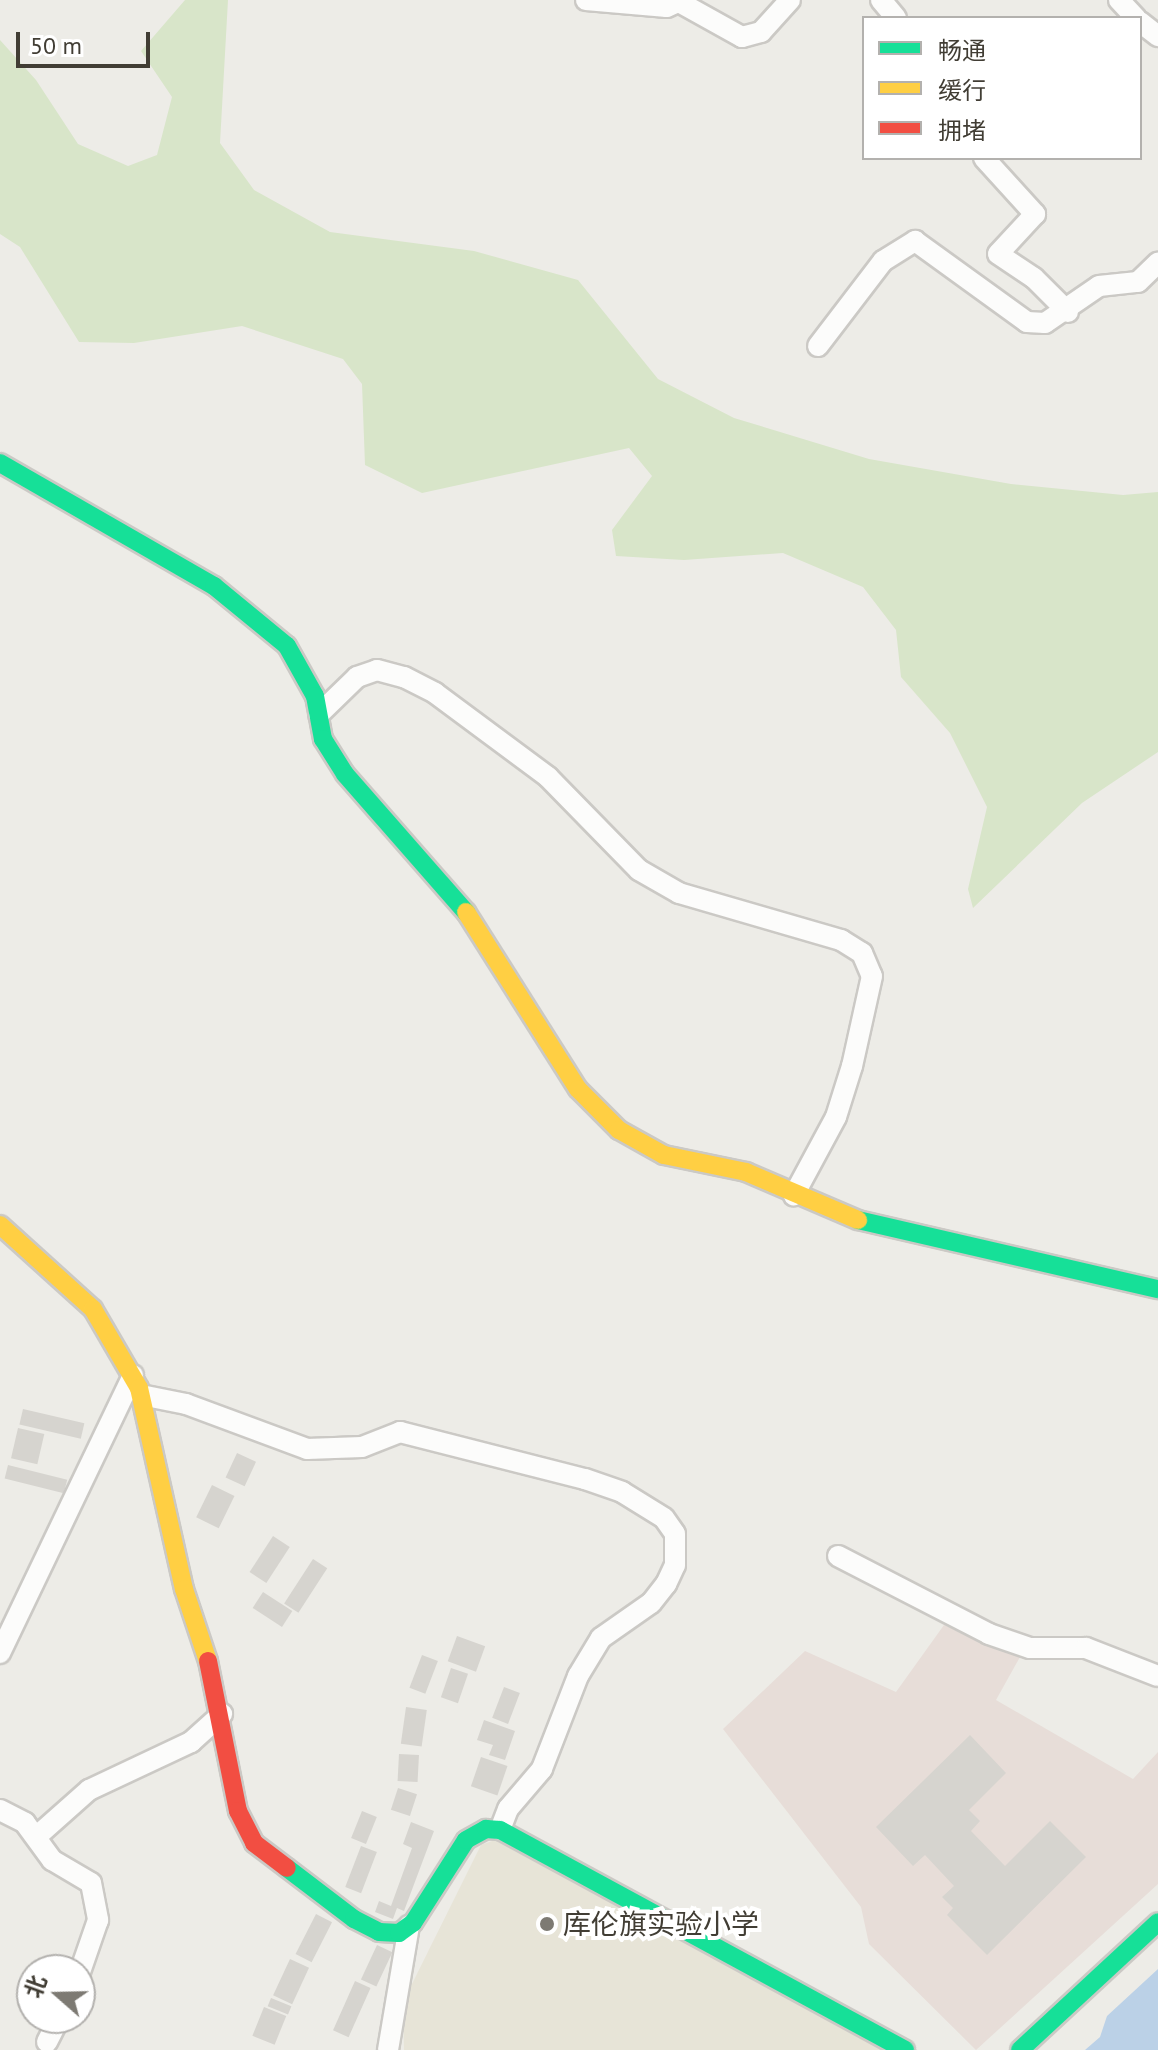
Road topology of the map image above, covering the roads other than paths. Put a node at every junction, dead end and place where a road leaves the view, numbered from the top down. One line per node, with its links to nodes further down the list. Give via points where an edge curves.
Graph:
1 (586, 0): 5 (street, via 667,7)
2 (790, 0): 5 (street, via 761,32 742,37)
3 (881, 0): 6 (street)
4 (1119, 0): 7 (street)
5 (681, 1)
6 (894, 16)
7 (1134, 16)
8 (1142, 24): 9 (street)
9 (1158, 36)
10 (986, 160): 12 (street, via 1035,214 998,254 1034,278)
11 (1158, 263): 12 (street, via 1138,282 1099,286)
12 (1068, 312): 13 (street, via 1045,323 1014,318 925,242 915,241 883,261)
13 (818, 346)
14 (0, 463): 15 (street, via 214,586 287,646)
15 (319, 714): 16 (street, via 323,739 345,774 480,928 578,1089 619,1130 664,1155 746,1172); 16 (street, via 357,677 377,670 404,677 435,693 548,777 639,870 679,893 841,940 862,953 872,976 852,1066 836,1117)
16 (794, 1195): 18 (street, via 846,1217)
17 (0, 1225): 19 (street, via 93,1309)
18 (1158, 1289)
19 (133, 1375): 20 (street); 22 (street)
20 (141, 1395): 24 (street, via 184,1589); 26 (street, via 186,1404 307,1449 362,1447 400,1432 585,1479 622,1492 664,1518 675,1534 675,1565 666,1584 590,1654 542,1769 508,1809)
21 (838, 1556): 23 (street, via 989,1634 1030,1648 1086,1648)
22 (0, 1653)
23 (1158, 1676)
24 (222, 1714): 27 (street, via 191,1742 89,1790); 29 (street, via 238,1811 254,1843 354,1919 379,1932 399,1933)
25 (0, 1810): 27 (street)
26 (500, 1830): 29 (street, via 486,1829 466,1840); 34 (street)
27 (36, 1837): 30 (street, via 52,1860 91,1883 98,1901)
28 (1158, 1922): 35 (street)
29 (409, 1926): 33 (street)
30 (85, 1954)
31 (51, 2034): 32 (street)
32 (47, 2042)
33 (388, 2050)
34 (905, 2050)
35 (1020, 2050)

